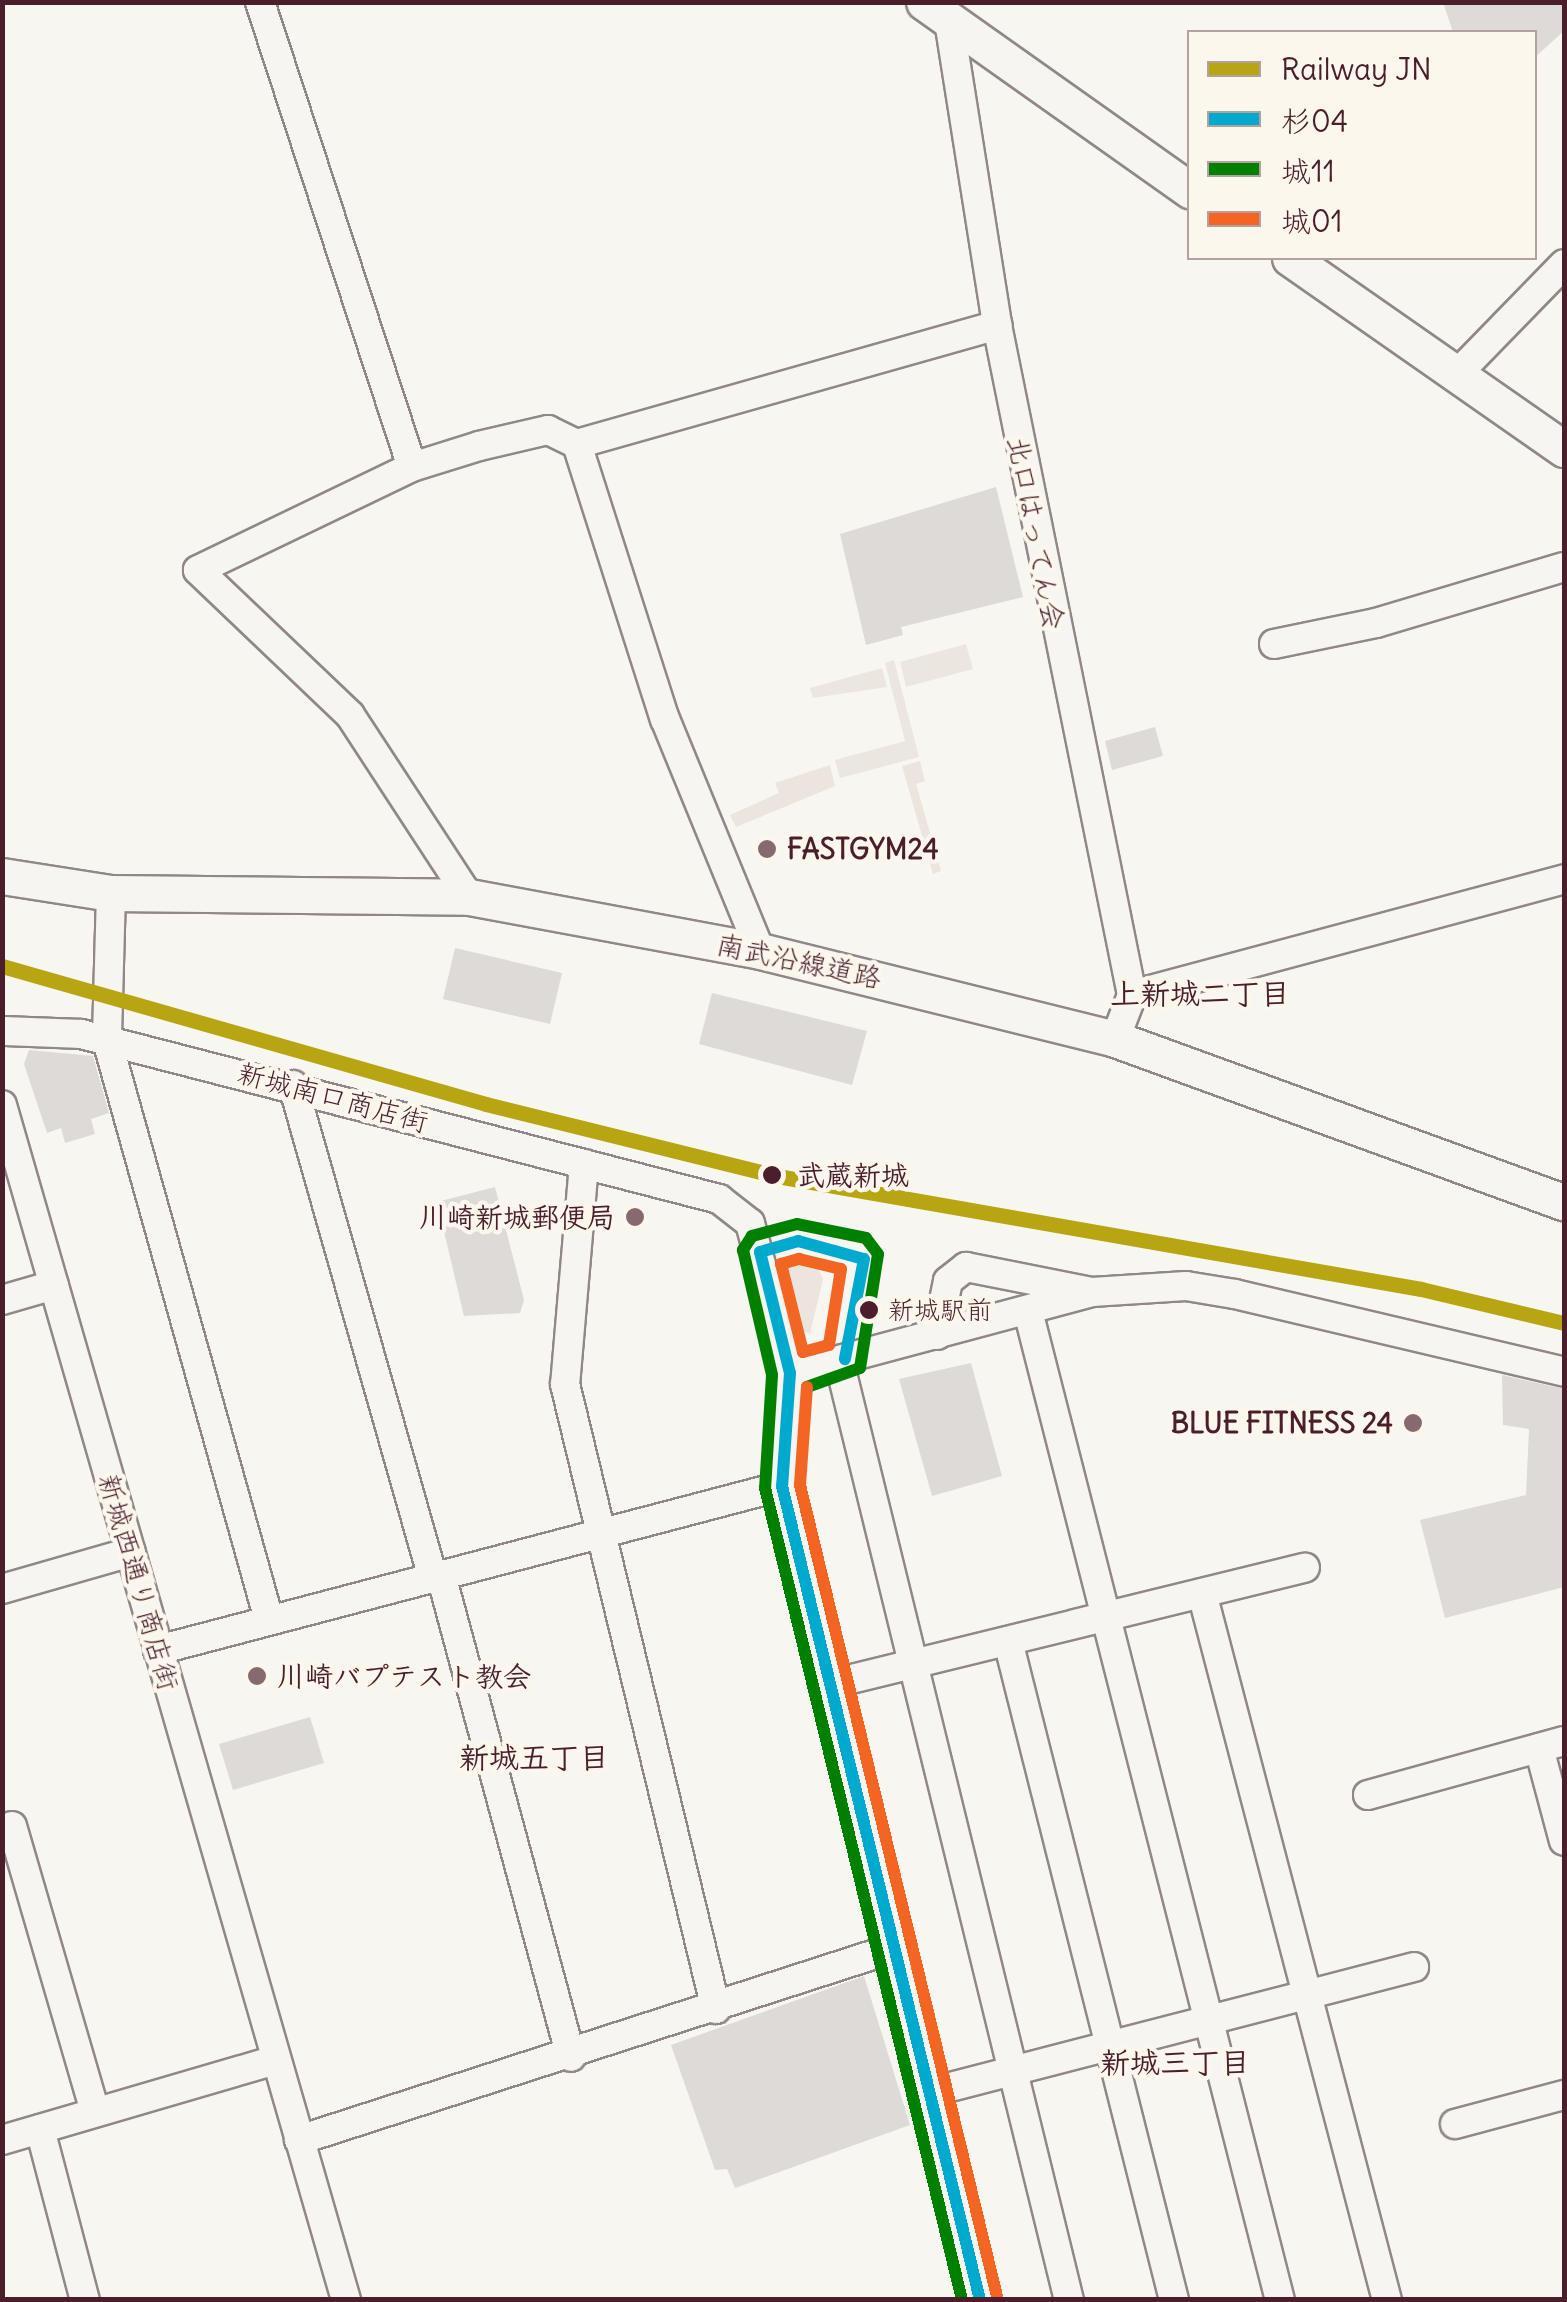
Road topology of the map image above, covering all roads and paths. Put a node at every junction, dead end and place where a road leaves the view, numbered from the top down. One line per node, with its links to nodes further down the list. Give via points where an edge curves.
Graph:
1 (260, 2): 10 (street)
2 (937, 12): 3 (street); 6 (street, 北口はってん会)
3 (1187, 188)
4 (1293, 260): 7 (street)
5 (1564, 264): 7 (street)
6 (997, 325): 8 (street); 18 (street, 北口はってん会)
7 (1460, 372): 9 (street)
8 (577, 444): 10 (street, via 548,430); 17 (street, via 665,719)
9 (1564, 449)
10 (412, 468): 16 (street, via 198,570 350,716)
11 (1564, 567): 12 (street, via 1376,623)
12 (1274, 644)
13 (2, 876): 15 (street, 南武沿線道路)
14 (1564, 879): 18 (street)
15 (110, 893): 16 (street, 南武沿線道路); 20 (street)
16 (470, 897): 17 (street, 南武沿線道路)
17 (760, 951): 21 (street, 南武沿線道路)
18 (1132, 996): 21 (street)
19 (2, 1031): 20 (street, 新城南口商店街)
20 (94, 1037): 22 (street, 新城南口商店街); 42 (street)
21 (1115, 1039): 25 (street, 南武沿線道路)
22 (294, 1085): 24 (street, 新城南口商店街); 38 (street)
23 (2, 1104): 26 (street, 新城西通り商店街)
24 (584, 1164): 33 (street, 新城南口商店街, via 719,1200 750,1223); 35 (street, via 565,1384)
25 (1564, 1202)
26 (54, 1285): 28 (street); 36 (street, 新城西通り商店街)
27 (1092, 1292): 29 (street); 30 (street, via 960,1268 948,1282); 32 (street, via 1186,1286 1235,1294)
28 (2, 1300)
29 (1028, 1311): 30 (street); 41 (street)
30 (936, 1335): 31 (street)
31 (839, 1361): 33 (street); 45 (street)
32 (1564, 1372)
33 (790, 1373): 34 (street)
34 (782, 1486): 35 (street); 46 (street)
35 (601, 1534): 38 (street); 54 (street)
36 (131, 1552): 39 (street); 44 (street, 新城西通り商店街)
37 (1305, 1568): 40 (street)
38 (437, 1576): 42 (street); 57 (street)
39 (2, 1589)
40 (1202, 1593): 41 (street); 53 (street)
41 (1108, 1616): 43 (street); 55 (street)
42 (269, 1620): 44 (street)
43 (1008, 1641): 45 (street); 56 (street)
44 (158, 1650): 58 (street, 新城西通り商店街)
45 (917, 1663): 46 (street); 59 (street)
46 (831, 1684): 51 (street)
47 (1552, 1745): 48 (street); 50 (street)
48 (1368, 1795)
49 (12, 1826): 62 (street)
50 (1564, 1841)
51 (894, 1948): 54 (street); 60 (street)
52 (1414, 1968): 53 (street)
53 (1308, 1994): 55 (street); 73 (street)
54 (716, 2009): 57 (street)
55 (1209, 2020): 56 (street); 72 (street)
56 (1110, 2045): 59 (street); 71 (street)
57 (571, 2057): 66 (street)
58 (276, 2060): 62 (street); 66 (street, 新城西通り商店街)
59 (1011, 2071): 60 (street); 70 (street)
60 (931, 2092): 69 (street)
61 (1564, 2095): 63 (street)
62 (95, 2112): 64 (street)
63 (1455, 2124)
64 (40, 2129): 65 (street); 67 (street)
65 (2, 2140)
66 (300, 2140): 68 (street, 新城西通り商店街)
67 (85, 2300)
68 (346, 2300)
69 (980, 2300)
70 (1069, 2300)
71 (1174, 2300)
72 (1280, 2300)
73 (1386, 2300)

